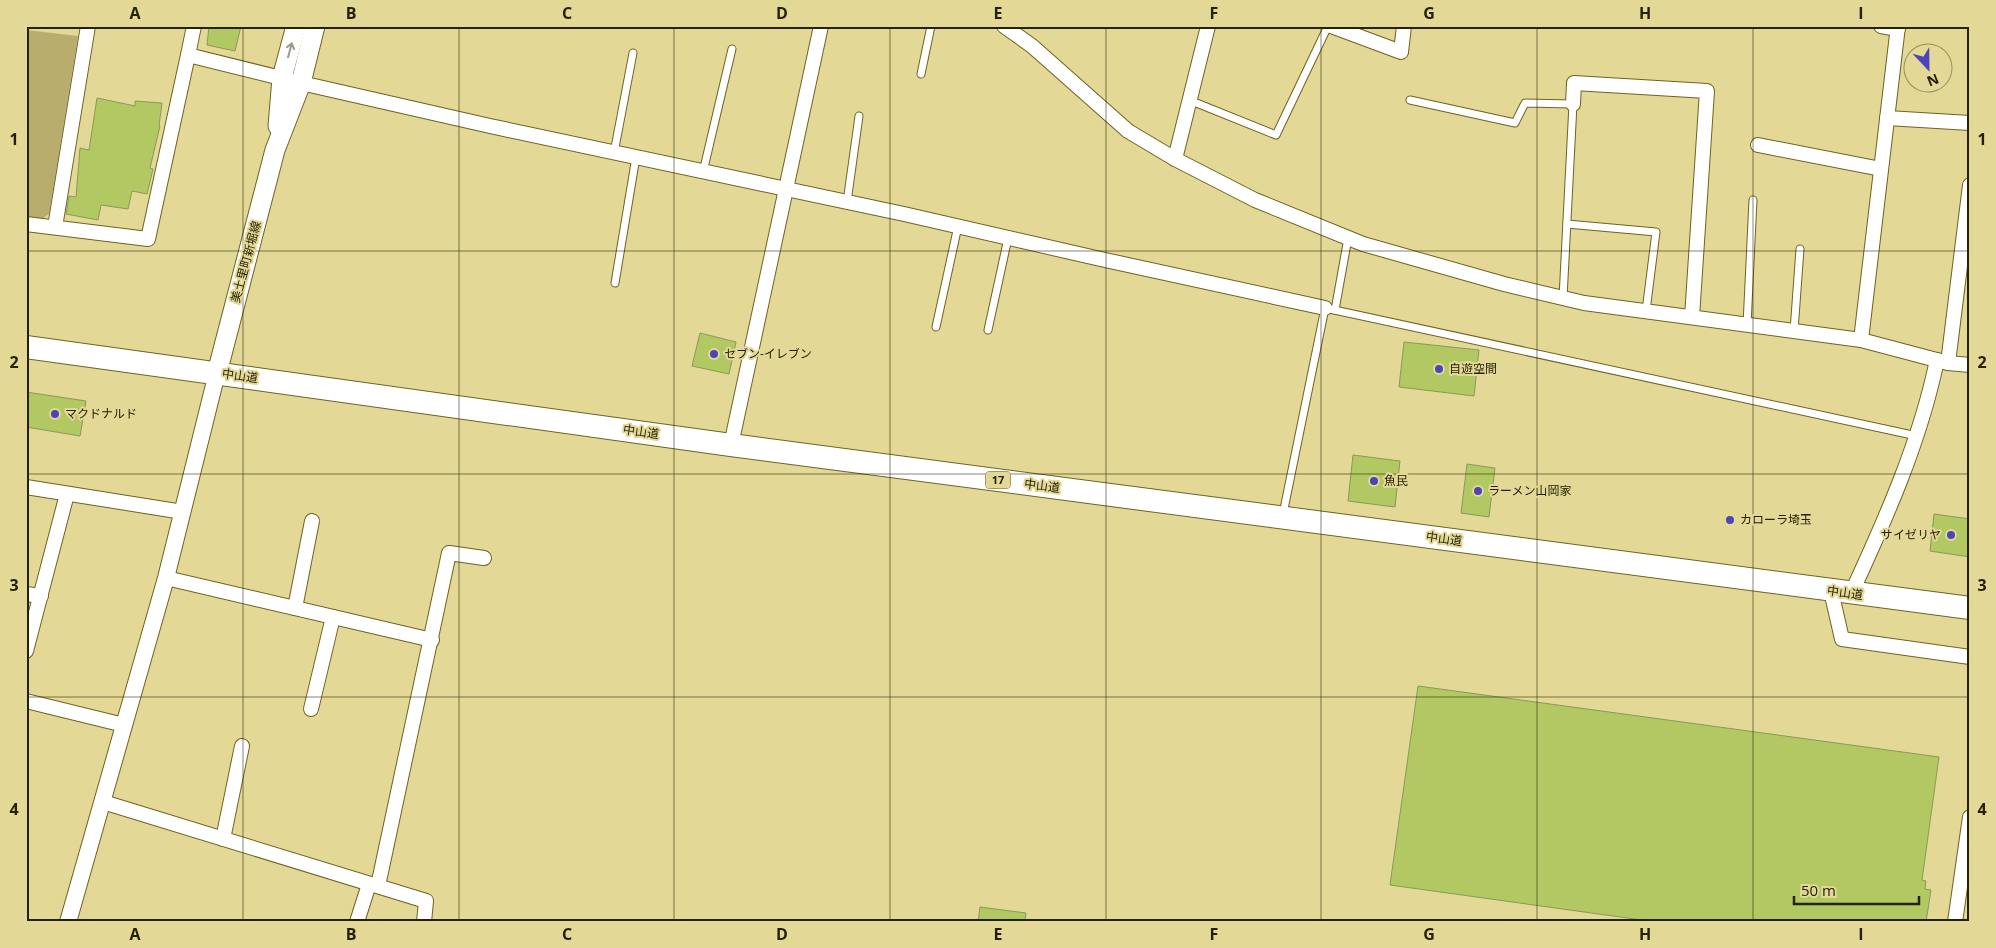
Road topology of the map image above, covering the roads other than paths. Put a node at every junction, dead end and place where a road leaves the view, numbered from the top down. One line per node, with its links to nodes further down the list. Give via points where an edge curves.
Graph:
1 (88, 26): 39 (street)
2 (194, 26): 15 (street)
3 (296, 26): 17 (main road, 美土里町新堀線, one-way to 3)
4 (315, 26): 18 (main road, 美土里町新堀線)
5 (821, 26): 33 (street)
6 (931, 26): 16 (lane)
7 (1004, 26): 29 (street, via 1032,46 1128,130)
8 (1208, 26): 19 (street)
9 (1330, 26): 10 (street, via 1401,52); 19 (lane, via 1276,135)
10 (1404, 26)
11 (1881, 26): 12 (street)
12 (1898, 28): 23 (street)
13 (732, 49): 31 (lane)
14 (633, 53): 27 (lane)
15 (188, 54): 17 (street); 39 (street, via 148,239)
16 (921, 74)
17 (282, 78): 18 (street); 26 (main road, 美土里町新堀線)
18 (301, 83): 26 (main road, 美土里町新堀線); 27 (street)
19 (1189, 100): 29 (street)
20 (1410, 100): 21 (lane, via 1515,123 1525,103)
21 (1573, 104): 37 (lane); 47 (street, via 1574,83 1707,91)
22 (859, 116): 35 (lane)
23 (1887, 118): 24 (street); 30 (street)
24 (1970, 123)
25 (1758, 145): 30 (street)
26 (275, 150): 56 (main road, 美土里町新堀線)
27 (614, 153): 28 (street)
28 (636, 157): 31 (street); 43 (lane)
29 (1174, 159): 41 (street, via 1256,200)
30 (1881, 170): 52 (street)
31 (703, 172): 33 (street)
32 (1970, 185): 54 (street)
33 (784, 190): 35 (street); 58 (street)
34 (1753, 200): 48 (lane)
35 (847, 202): 38 (street)
36 (26, 224): 39 (street)
37 (1567, 224): 44 (lane); 46 (lane, via 1656,232)
38 (958, 226): 40 (street); 49 (lane)
39 (55, 228)
40 (1008, 238): 45 (street); 50 (lane)
41 (1348, 238): 44 (street); 45 (lane)
42 (1800, 249): 51 (lane)
43 (614, 283)
44 (1563, 298): 46 (street)
45 (1330, 309): 57 (lane); 62 (lane)
46 (1646, 311): 47 (street)
47 (1692, 318): 48 (street)
48 (1747, 325): 51 (street)
49 (936, 327)
50 (988, 330)
51 (1794, 331): 52 (street)
52 (1861, 340): 54 (street)
53 (26, 348): 56 (highway, 中山道 / 17)
54 (1942, 362): 55 (street); 57 (street)
55 (1970, 365)
56 (217, 373): 58 (highway, 中山道 / 17); 61 (street)
57 (1917, 436): 66 (street, via 1891,505)
58 (731, 445): 62 (highway, 中山道 / 17)
59 (26, 487): 60 (street)
60 (67, 494): 61 (street); 68 (street)
61 (182, 512): 65 (street)
62 (1282, 517): 66 (highway, 中山道 / 17)
63 (312, 521): 69 (street)
64 (484, 558): 72 (street, via 449,552)
65 (166, 578): 69 (street); 77 (street)
66 (1841, 592): 70 (highway, 中山道 / 17); 74 (street, via 1842,639)
67 (26, 594): 68 (street)
68 (41, 596): 73 (street)
69 (295, 608): 71 (street)
70 (1970, 608)
71 (333, 617): 72 (street); 76 (street)
72 (432, 640): 82 (street)
73 (26, 651)
74 (1970, 657)
75 (26, 701): 77 (street)
76 (311, 709)
77 (124, 725): 79 (street)
78 (242, 746): 81 (street)
79 (103, 802): 81 (street); 83 (street)
80 (1970, 817): 86 (street)
81 (223, 839): 82 (street)
82 (373, 885): 84 (street); 85 (street, via 426,901)
83 (68, 922)
84 (357, 922)
85 (424, 922)
86 (1955, 922)

